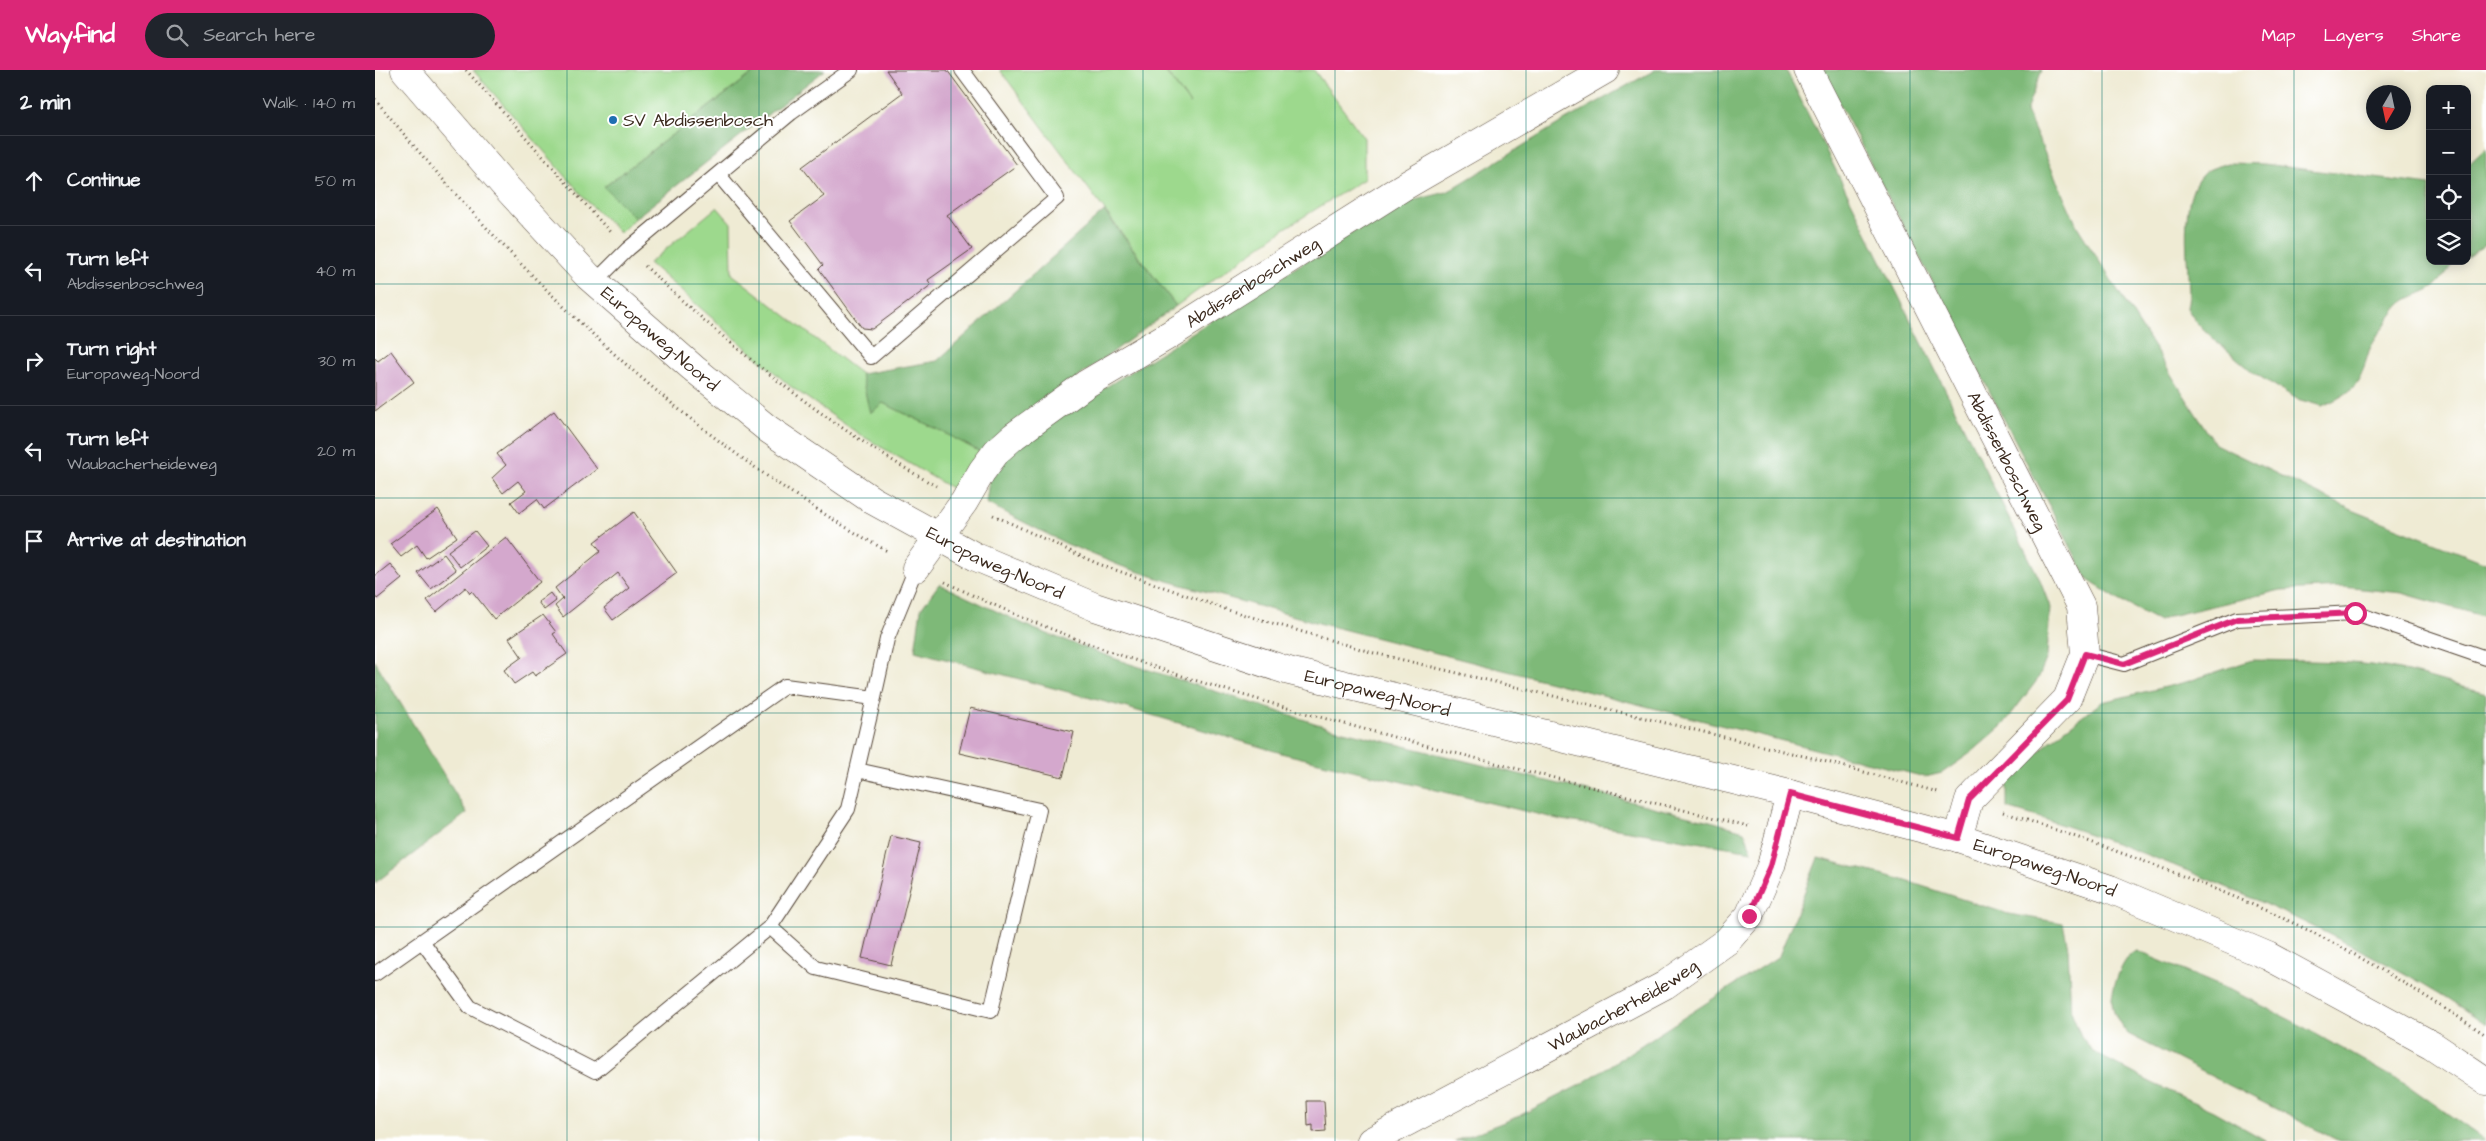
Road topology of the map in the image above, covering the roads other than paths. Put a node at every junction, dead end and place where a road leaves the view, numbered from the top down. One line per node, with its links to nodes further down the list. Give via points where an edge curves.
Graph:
1 (405, 70): 7 (street, Europaweg-Noord, via 505,186)
2 (851, 70): 6 (lane, via 791,113)
3 (962, 70): 6 (lane, via 1057,198 871,357)
4 (1605, 70): 8 (street, Abdissenboschweg, via 1403,187 1169,336 1086,384 997,451)
5 (1809, 70): 10 (street, Abdissenboschweg, via 2081,606)
6 (718, 174): 7 (lane, via 628,248)
7 (595, 282): 8 (street, Europaweg-Noord, via 768,429 872,500)
8 (938, 538): 9 (street, Abdissenboschweg); 14 (street, Europaweg-Noord, via 1095,607 1289,671)
9 (916, 568): 12 (lane, via 887,639)
10 (2085, 654): 11 (lane, via 2124,664 2237,619 2355,613); 15 (street, Abdissenboschweg, via 2067,700 1969,800)
11 (2486, 658)
12 (874, 698): 13 (lane); 17 (lane, via 785,686)
13 (857, 770): 16 (lane, via 848,809); 16 (lane, via 1039,810 991,1011 816,968)
14 (1790, 794): 15 (street, Europaweg-Noord); 20 (street, Waubacherheideweg, via 1771,866 1749,916 1727,941 1665,985)
15 (1958, 838): 19 (street, Europaweg-Noord, via 2110,889 2268,956 2432,1045)
16 (770, 927): 17 (lane, via 595,1071 470,1007)
17 (422, 941): 18 (lane)
18 (375, 974)
19 (2486, 1081)
20 (1371, 1141)

